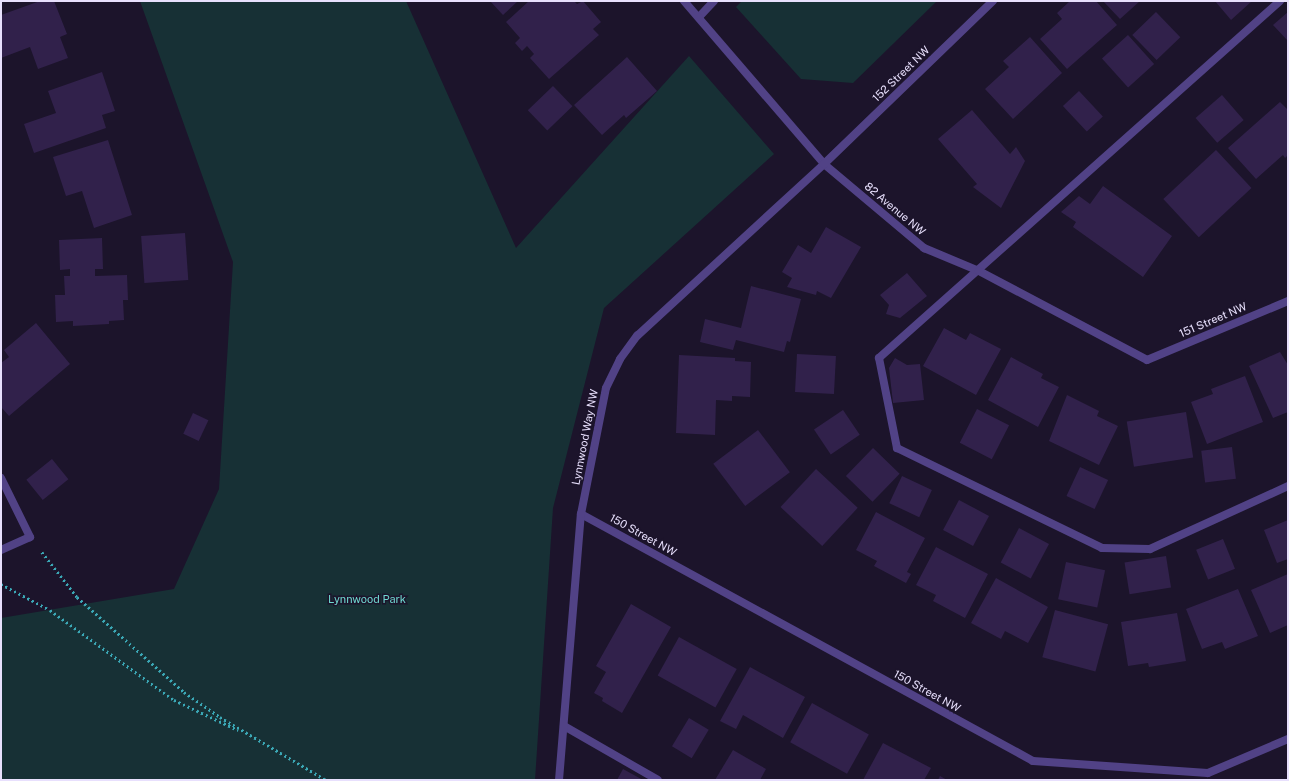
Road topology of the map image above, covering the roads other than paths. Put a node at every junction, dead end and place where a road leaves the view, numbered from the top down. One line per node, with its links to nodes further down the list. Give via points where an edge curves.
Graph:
1 (684, 1): 5 (street, 82 Avenue NW)
2 (714, 1): 5 (street)
3 (994, 1): 6 (street, 152 Street NW)
4 (1280, 1): 7 (street)
5 (699, 17): 6 (street, 82 Avenue NW)
6 (824, 164): 7 (street, 82 Avenue NW, via 924,248); 12 (street, Lynnwood Way NW, via 637,336 620,360 606,388)
7 (979, 270): 9 (street, 82 Avenue NW); 11 (street, via 879,358 897,448 1102,548 1150,549)
8 (1288, 301): 9 (street, 151 Street NW)
9 (1147, 360)
10 (1, 478): 13 (street, via 30,537)
11 (1288, 486)
12 (581, 514): 14 (street, Lynnwood Way NW); 15 (street, 150 Street NW, via 1033,761 1208,773)
13 (1, 550)
14 (564, 726): 16 (street, Lynnwood Way NW); 17 (street)
15 (1288, 739)
16 (560, 780)
17 (658, 780)

